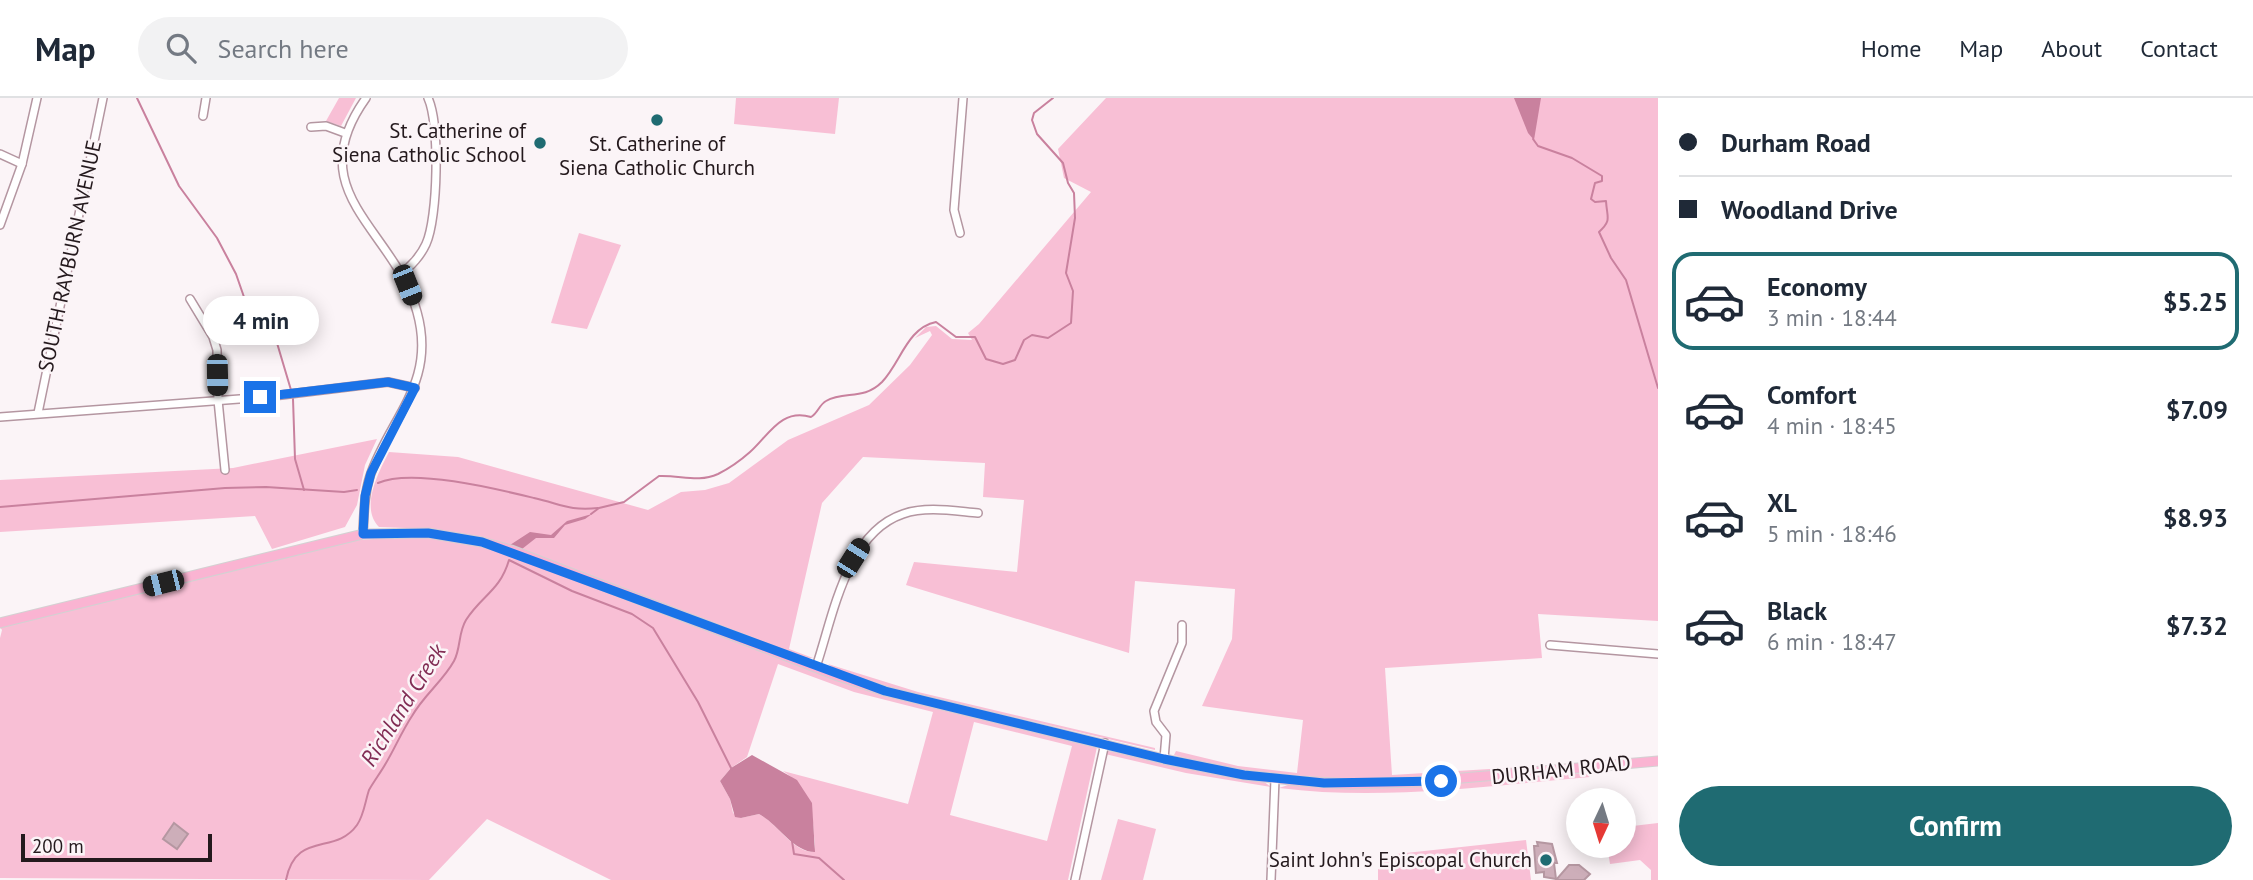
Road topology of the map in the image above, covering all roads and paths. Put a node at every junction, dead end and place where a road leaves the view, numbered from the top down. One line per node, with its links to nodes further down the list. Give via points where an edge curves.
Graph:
1 (37, 98): 11 (street)
2 (103, 98): 18 (street, SOUTH RAYBURN AVENUE)
3 (206, 98): 7 (street)
4 (366, 98): 9 (street)
5 (428, 98): 14 (street, via 436,135 431,225 426,244)
6 (963, 98): 13 (street, via 954,210)
7 (202, 116)
8 (311, 127): 9 (street, via 326,126)
9 (345, 133): 14 (street, via 342,164 352,204)
10 (0, 154): 11 (street)
11 (22, 164): 12 (street)
12 (0, 225)
13 (960, 233)
14 (401, 273): 16 (street, via 418,312 421,335)
15 (190, 299): 17 (street, via 217,350)
16 (415, 388): 17 (street, via 388,382); 22 (street, via 371,473)
17 (218, 400): 18 (street); 20 (street)
18 (38, 413): 19 (street)
19 (0, 417)
20 (225, 470)
21 (978, 513): 27 (street, via 903,514 872,533 853,558)
22 (363, 534): 23 (main road, DURHAM ROAD); 27 (main road, DURHAM ROAD, via 428,533 482,542)
23 (0, 623)
24 (1182, 625): 29 (street, via 1182,643 1154,711 1166,736)
25 (1550, 645): 26 (street)
26 (1658, 654)
27 (816, 667): 28 (main road, DURHAM ROAD, via 885,691)
28 (1105, 743): 29 (main road, DURHAM ROAD); 32 (street)
29 (1164, 759): 31 (main road, DURHAM ROAD)
30 (1658, 761): 31 (main road, DURHAM ROAD, via 1416,782)
31 (1275, 779): 33 (street)
32 (1075, 880)
33 (1271, 880)

